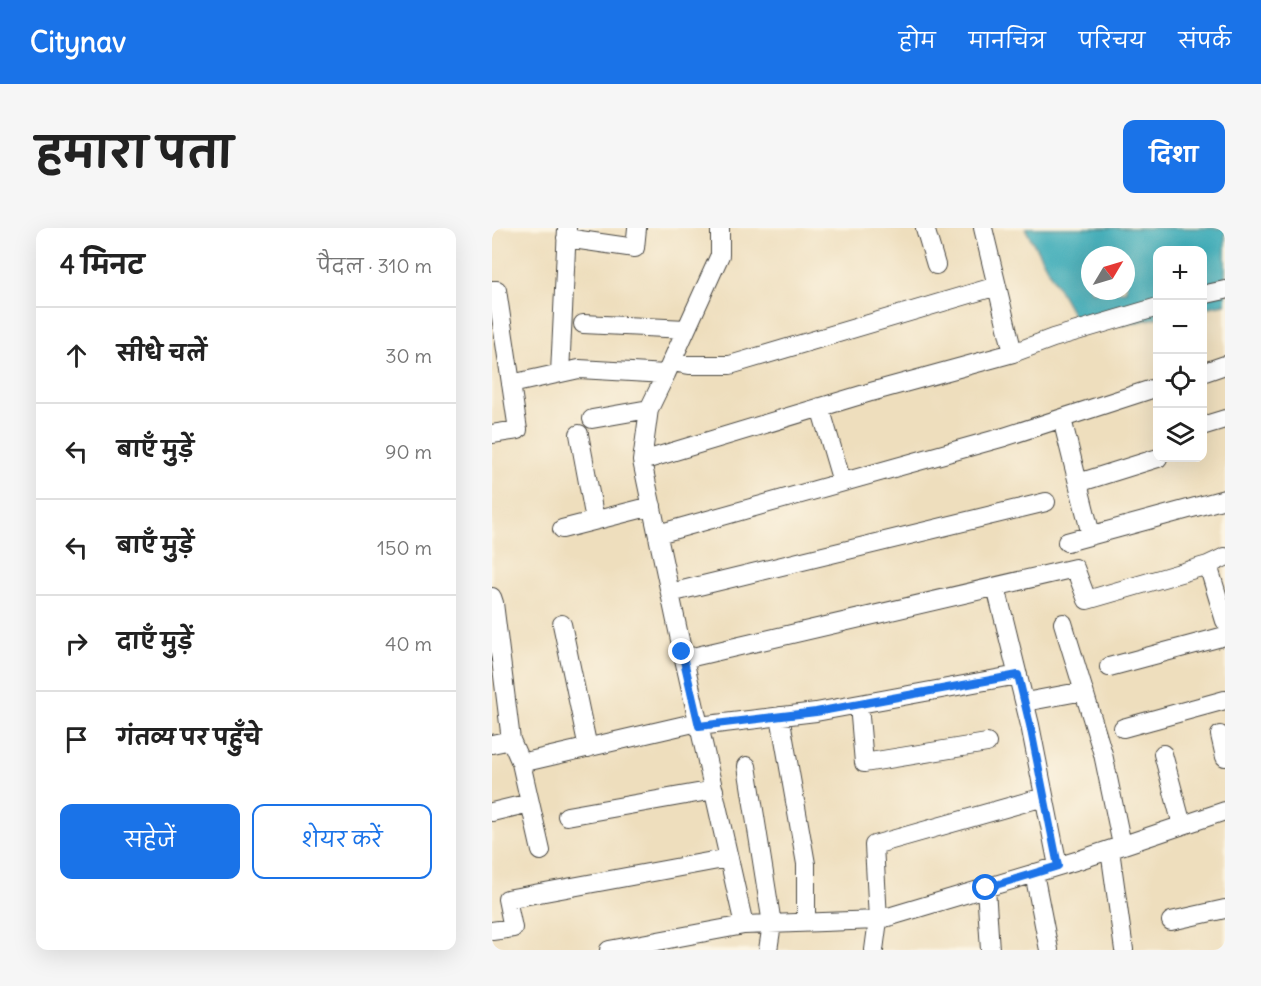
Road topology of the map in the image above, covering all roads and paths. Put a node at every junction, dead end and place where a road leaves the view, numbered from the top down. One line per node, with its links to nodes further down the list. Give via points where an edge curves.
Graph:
1 (637, 228): 5 (street, via 635,248)
2 (720, 228): 13 (street, via 720,255)
3 (925, 228): 6 (street)
4 (983, 228): 7 (street)
5 (566, 233): 18 (street)
6 (936, 265)
7 (997, 286): 14 (street); 16 (street, via 730,365)
8 (492, 290): 19 (street, via 497,290)
9 (1225, 290): 10 (street)
10 (1207, 294)
11 (1153, 308): 14 (street)
12 (583, 324): 13 (street)
13 (686, 328): 16 (street)
14 (1013, 353): 21 (street)
15 (1225, 365): 17 (street)
16 (669, 368): 18 (street, via 579,369); 22 (street)
17 (1207, 372)
18 (560, 373): 19 (street)
19 (511, 384): 27 (street, via 518,430)
20 (1153, 389): 24 (street)
21 (820, 407): 30 (street); 31 (street)
22 (649, 409): 23 (street); 30 (street)
23 (592, 419)
24 (1062, 419): 31 (street); 32 (street)
25 (1225, 419): 26 (street)
26 (1207, 425)
27 (492, 434)
28 (579, 434): 36 (street)
29 (1153, 460): 32 (street)
30 (642, 461): 35 (street)
31 (842, 482): 38 (street)
32 (1078, 483): 39 (street)
33 (1225, 499): 39 (street)
34 (1046, 502): 44 (street)
35 (652, 506): 36 (street); 38 (street)
36 (595, 520): 37 (street)
37 (561, 528)
38 (658, 534): 44 (street)
39 (1090, 536): 40 (street)
40 (1067, 542)
41 (1225, 557): 42 (street)
42 (1208, 565): 43 (street, via 1087,600 1075,568); 46 (street)
43 (996, 587): 50 (street); 52 (street)
44 (670, 593): 50 (street)
45 (492, 597): 55 (street)
46 (1224, 612)
47 (1063, 623): 53 (street)
48 (562, 624): 65 (street)
49 (1225, 636): 51 (street)
50 (684, 659): 59 (street)
51 (1109, 667)
52 (1018, 675): 56 (street); 57 (street)
53 (1084, 691): 56 (street); 77 (street, via 1103,754)
54 (1225, 700): 60 (street)
55 (499, 701): 62 (street)
56 (1025, 702): 71 (street)
57 (859, 705): 58 (street); 63 (street, via 864,763)
58 (780, 716): 59 (street); 86 (street, via 806,864)
59 (698, 724): 65 (street); 70 (street)
60 (1123, 728)
61 (1220, 735): 67 (street)
62 (511, 740): 64 (street); 68 (street)
63 (987, 743)
64 (492, 744)
65 (588, 748): 68 (street)
66 (1162, 754): 76 (street)
67 (1225, 757)
68 (521, 764): 72 (street)
69 (747, 766): 87 (street)
70 (714, 790): 75 (street); 79 (street)
71 (1044, 797): 80 (street); 84 (street, via 874,845)
72 (530, 803): 74 (street); 78 (street)
73 (1225, 811): 76 (street)
74 (492, 812)
75 (567, 816)
76 (1182, 825): 77 (street)
77 (1116, 847): 80 (street); 95 (street)
78 (541, 851)
79 (729, 858): 88 (street); 89 (street, via 507,899 513,928)
80 (1058, 866): 81 (street)
81 (1034, 873): 82 (street); 94 (street)
82 (986, 888): 84 (street); 93 (street)
83 (1225, 909): 85 (street)
84 (878, 920): 86 (street); 92 (street)
85 (1172, 921)
86 (806, 923): 87 (street)
87 (772, 924): 88 (street); 91 (street)
88 (744, 925): 90 (street)
89 (492, 931)
90 (609, 950)
91 (768, 950)
92 (874, 950)
93 (990, 950)
94 (1049, 950)
95 (1124, 950)

